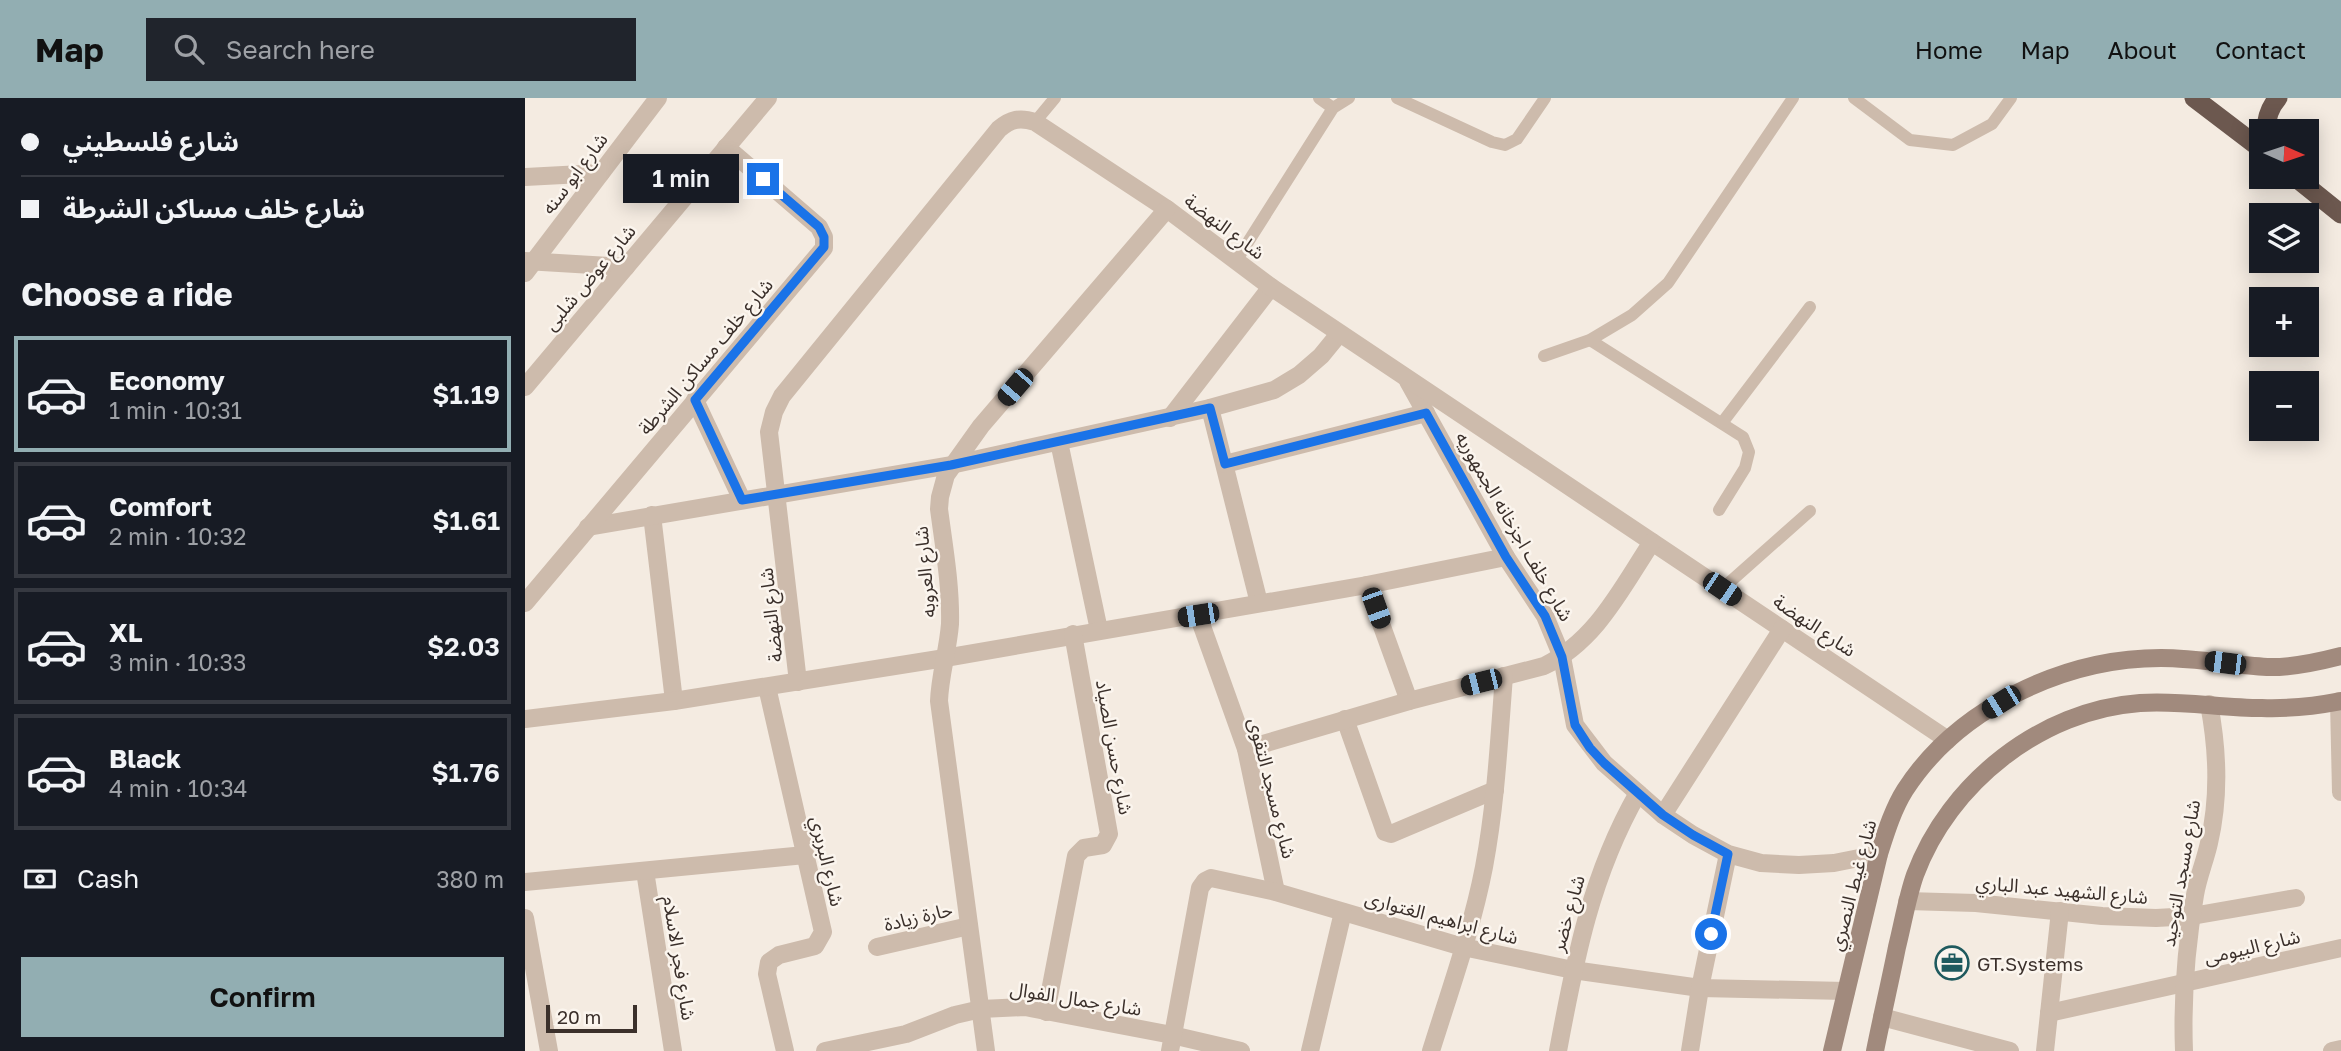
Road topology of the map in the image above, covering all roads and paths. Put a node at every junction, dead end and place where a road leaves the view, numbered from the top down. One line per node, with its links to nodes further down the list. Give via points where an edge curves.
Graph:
1 (658, 98): 18 (street, شارع ابو سنه)
2 (768, 98): 17 (street, شارع عوض شلبى)
3 (1055, 98): 15 (lane)
4 (1319, 98): 13 (lane)
5 (1349, 98): 13 (lane)
6 (1397, 98): 7 (lane, via 1505,145 1517,139)
7 (1545, 98)
8 (1793, 98): 29 (lane, via 1668,283 1632,316)
9 (1854, 98): 10 (lane, via 1910,140 1953,145 1992,124)
10 (2011, 98)
11 (2194, 98): 16 (highway)
12 (2278, 98): 14 (highway)
13 (1333, 108): 23 (lane)
14 (2267, 119)
15 (1035, 122): 21 (street, شارع النهضة); 41 (street, شارع النهضة, via 1018,118 999,129 782,396 769,432)
16 (2249, 140)
17 (726, 147): 25 (street, شارع عوض شلبى); 33 (street, شارع خلف مساكن الشرطة, via 819,227 824,247)
18 (601, 173): 19 (street); 24 (street, شارع ابو سنه)
19 (525, 177)
20 (2310, 189): 22 (highway)
21 (1167, 209): 23 (street, شارع النهضة); 40 (street, شارع العروبه)
22 (2341, 214)
23 (1236, 261): 26 (street, شارع النهضة)
24 (528, 265): 25 (street)
25 (626, 267): 32 (street, شارع عوض شلبى)
26 (1271, 287): 28 (street, شارع النهضة); 36 (street)
27 (1810, 307): 37 (lane)
28 (1339, 334): 31 (street, شارع النهضة); 34 (street, via 1299,375 1274,390)
29 (1590, 340): 30 (lane); 37 (lane)
30 (1544, 356)
31 (1406, 376): 35 (street, شارع خلف اجزخانه الجمهوريه); 47 (street, شارع النهضة)
32 (525, 387)
33 (695, 400): 42 (street); 46 (street, شارع خلف مساكن الشرطة)
34 (1210, 408): 36 (street); 39 (street)
35 (1426, 413): 39 (street); 48 (street, شارع خلف اجزخانه الجمهوريه)
36 (1170, 418): 38 (street)
37 (1722, 423): 43 (lane, via 1743,437 1749,452 1745,468)
38 (1059, 442): 40 (street); 55 (street)
39 (1225, 464): 52 (street)
40 (951, 465): 41 (street); 59 (street, شارع العروبه, via 939,509 950,596)
41 (778, 494): 42 (street); 61 (street, شارع النهضة)
42 (742, 500): 45 (street)
43 (1719, 510)
44 (1810, 511): 50 (lane)
45 (652, 515): 46 (street); 63 (street)
46 (588, 527): 51 (street, شارع خلف مساكن الشرطة)
47 (1652, 542): 50 (street, شارع النهضة); 58 (street, via 1592,631)
48 (1506, 557): 49 (street); 58 (street, شارع خلف اجزخانه الجمهوريه, via 1545,616)
49 (1367, 585): 52 (street); 64 (street)
50 (1722, 589): 54 (street, شارع النهضة)
51 (525, 603)
52 (1259, 603): 53 (street)
53 (1198, 615): 55 (street); 70 (street, شارع مسجد التقوى)
54 (1782, 629): 69 (street, شارع النهضة); 74 (street)
55 (1099, 630): 56 (street)
56 (1073, 634): 59 (street); 97 (street, شارع حسن الصياد, via 1109,834 1103,845 1084,848 1076,856)
57 (2341, 656): 69 (main road, شارع غيط النصري, via 2270,667 2159,657 2093,666 2021,691)
58 (1562, 657): 60 (street); 73 (street, شارع خلف اجزخانه الجمهوريه, via 1575,725 1604,763)
59 (945, 658): 61 (street); 87 (street, شارع العروبه, via 939,701)
60 (1504, 676): 64 (street); 71 (street)
61 (798, 682): 62 (street)
62 (767, 687): 63 (street); 77 (street, شارع البربري)
63 (674, 701): 67 (street)
64 (1409, 701): 68 (street)
65 (2340, 701): 66 (main road, via 2287,708); 72 (street)
66 (2209, 704): 82 (main road, via 2135,703 2099,710 2030,739 2000,760 1954,805 1926,851); 85 (street, شارع مسجد التوحيد, via 2217,789)
67 (525, 719)
68 (1345, 719): 70 (street); 71 (street, via 1385,832 1391,834)
69 (1948, 740): 76 (main road, شارع غيط النصري, via 1904,792)
70 (1245, 749): 80 (street, شارع مسجد التقوى)
71 (1495, 790): 89 (street, via 1483,869)
72 (2341, 792)
73 (1638, 793): 74 (street, شارع خلف اجزخانه الجمهوريه); 91 (street, شارع خضر, via 1608,850)
74 (1663, 815): 75 (street, شارع خلف اجزخانه الجمهوريه)
75 (1728, 854): 76 (street, شارع خلف اجزخانه الجمهوريه, via 1762,863 1799,865); 93 (street)
76 (1879, 854): 94 (main road, شارع غيط النصري)
77 (805, 855): 78 (street); 104 (street, شارع البربري, via 823,932 815,946 773,958 767,968)
78 (645, 870): 79 (street); 103 (street, شارع فجر الاسلام)
79 (525, 882)
80 (1276, 892): 84 (street, شارع ابراهيم الغتوارى); 100 (street, شارع ابراهيم الغتوارى, via 1212,878 1200,888)
81 (2296, 898): 85 (street, شارع الشهيد عبد الباري)
82 (1907, 901): 83 (street, شارع الشهيد عبد الباري); 99 (main road)
83 (2060, 911): 85 (street, شارع الشهيد عبد الباري, via 2120,918); 98 (street)
84 (1343, 912): 89 (street, شارع ابراهيم الغتوارى); 108 (street)
85 (2192, 916): 92 (street, شارع مسجد التوحيد)
86 (525, 918): 95 (street)
87 (969, 926): 88 (street, حارة زيادة); 96 (street, شارع العروبه)
88 (877, 947)
89 (1463, 947): 91 (street, شارع ابراهيم الغتوارى); 109 (street)
90 (2341, 948): 92 (street, شارع البيومى)
91 (1573, 970): 93 (street, شارع ابراهيم الغتوارى); 110 (street, شارع خضر)
92 (2183, 983): 98 (street, شارع البيومى); 116 (street, شارع مسجد التوحيد)
93 (1700, 988): 94 (street, شارع ابراهيم الغتوارى); 111 (street)
94 (1846, 991): 112 (main road, شارع غيط النصري)
95 (532, 1005): 102 (street)
96 (981, 1009): 97 (street, شارع جمال الفوال, via 1025,1007); 105 (street, شارع جمال الفوال, via 907,1034); 106 (street, شارع العروبه)
97 (1046, 1012): 100 (street, شارع جمال الفوال)
98 (2049, 1013): 115 (street)
99 (1882, 1017): 113 (main road); 114 (street)
100 (1171, 1043): 107 (street, شارع جمال الفوال)
101 (2341, 1049): 117 (street)
102 (549, 1051)
103 (673, 1051)
104 (785, 1051)
105 (825, 1051)
106 (986, 1051)
107 (1241, 1051)
108 (1310, 1051)
109 (1431, 1051)
110 (1558, 1051)
111 (1690, 1051)
112 (1832, 1051)
113 (1875, 1051)
114 (2010, 1051)
115 (2045, 1051)
116 (2183, 1051)
117 (2332, 1051)

